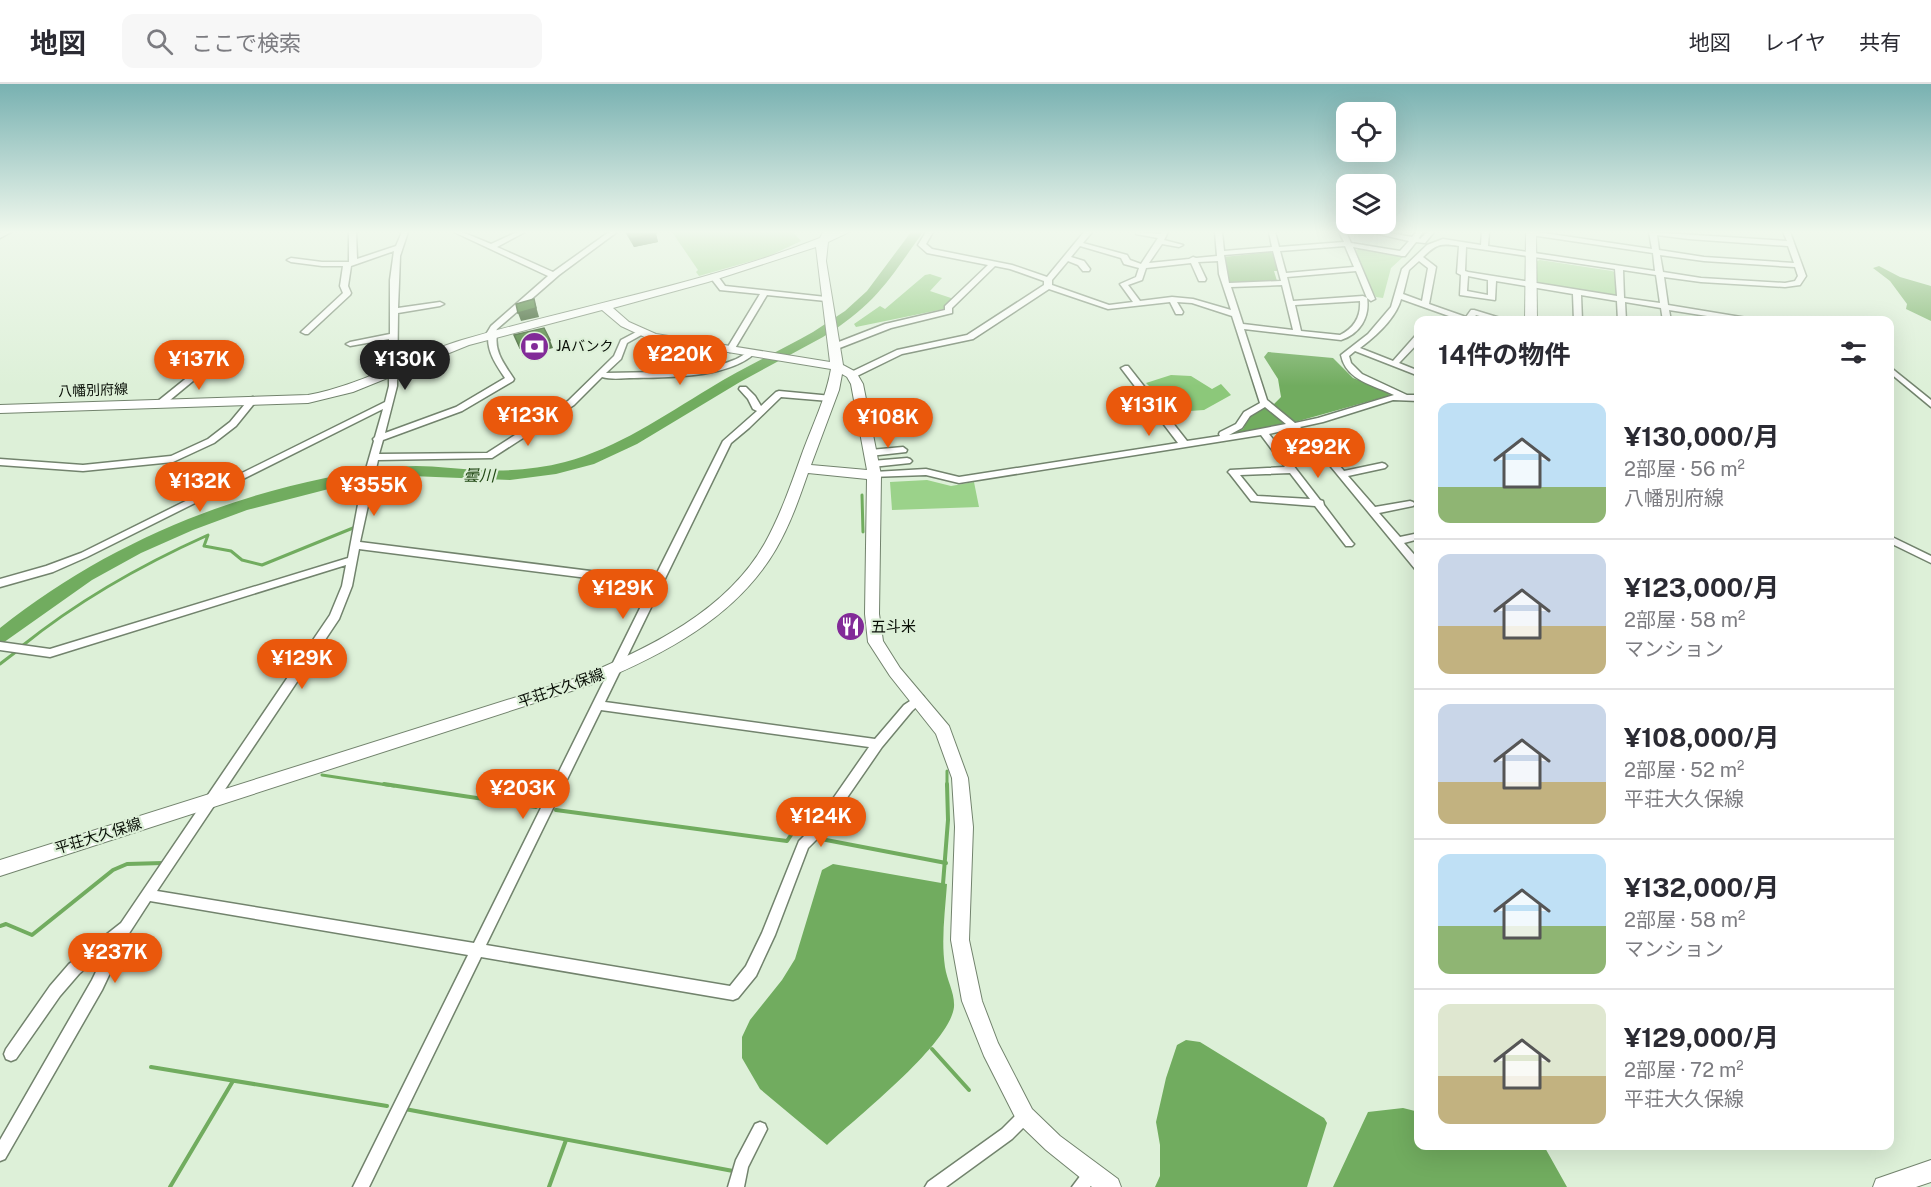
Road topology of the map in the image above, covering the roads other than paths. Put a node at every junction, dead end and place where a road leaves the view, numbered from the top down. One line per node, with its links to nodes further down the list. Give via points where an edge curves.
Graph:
1 (344, 283): 53 (street, via 347,293)
2 (394, 283): 39 (street)
3 (544, 283): 57 (street, via 494,328)
4 (690, 283): 38 (main road, 八幡別府線)
5 (719, 283): 26 (street, via 723,288)
6 (824, 283): 29 (main road, 平荘大久保線)
7 (973, 283): 60 (street, via 949,311 888,326)
8 (1048, 283): 68 (street, via 970,337 900,352)
9 (1049, 283): 33 (street, via 1108,307)
10 (1125, 283): 33 (street)
11 (1241, 283): 25 (street)
12 (1284, 283): 34 (street)
13 (1359, 283): 31 (street)
14 (1362, 283): 31 (street)
15 (1402, 283): 28 (street)
16 (1429, 283): 36 (street)
17 (1464, 283): 18 (street, via 1463,293 1492,298)
18 (1492, 283)
19 (1527, 283): 24 (street)
20 (1619, 283): 32 (street)
21 (1661, 283): 37 (street)
22 (1759, 283): 23 (street)
23 (1796, 283)
24 (1530, 284): 27 (street); 47 (main road)
25 (1227, 285): 42 (street)
26 (765, 292): 29 (street); 63 (street)
27 (1577, 292): 32 (street); 48 (street)
28 (1398, 295): 36 (street); 61 (street, via 1385,320)
29 (826, 299): 60 (main road, 平荘大久保線)
30 (1172, 299): 33 (street); 41 (street); 42 (street)
31 (1367, 299): 34 (street); 55 (street, via 1361,320 1343,338)
32 (1620, 299): 37 (street); 49 (street)
33 (1138, 303)
34 (1291, 303): 55 (street)
35 (440, 304): 39 (street)
36 (1425, 305): 40 (street)
37 (1664, 306): 50 (street); 51 (street)
38 (605, 307): 54 (main road); 57 (main road, 八幡別府線)
39 (394, 311): 56 (street)
40 (1441, 311): 43 (street); 44 (street)
41 (1179, 312)
42 (1235, 314): 52 (street)
43 (1436, 316)
44 (1455, 316)
45 (1472, 316): 46 (street, via 1474,312)
46 (1492, 316)
47 (1531, 316)
48 (1578, 316)
49 (1622, 316)
50 (1666, 316)
51 (1724, 316)
52 (1240, 326): 55 (street); 80 (street)
53 (305, 332)
54 (641, 333): 58 (main road); 73 (street, via 624,342 618,357)
55 (1298, 333)
56 (393, 336): 59 (street); 69 (street)
57 (491, 336): 69 (main road, 八幡別府線, via 450,347); 87 (street, via 494,354 510,379 459,409)
58 (662, 339): 63 (main road); 72 (street)
59 (350, 344)
60 (834, 346): 68 (main road, 平荘大久保線)
61 (1356, 349): 66 (street); 75 (street, via 1344,359 1354,374)
62 (1414, 349): 66 (street)
63 (730, 350): 64 (main road)
64 (754, 354): 68 (main road); 72 (street, via 736,364)
65 (218, 357): 79 (street)
66 (1394, 364): 70 (street)
67 (1125, 368): 89 (street)
68 (844, 371): 77 (main road, 平荘大久保線); 94 (main road, via 861,395)
69 (393, 372): 78 (main road, 八幡別府線, via 335,394 308,399); 81 (street)
70 (1414, 372)
71 (1894, 372): 82 (street)
72 (663, 373): 73 (street)
73 (601, 374): 91 (street, via 571,403 489,456)
74 (744, 389): 84 (street, via 756,407)
75 (1403, 396): 76 (street); 85 (street)
76 (1414, 397)
77 (829, 398): 84 (street, via 783,393); 96 (main road, 平荘大久保線)
78 (253, 400): 79 (main road, 八幡別府線); 93 (street, via 234,424 211,441 173,459 83,468)
79 (161, 403): 83 (main road, 八幡別府線)
80 (1265, 403): 85 (street); 88 (street)
81 (386, 404): 87 (street); 110 (street, via 84,555)
82 (1931, 404)
83 (0, 409)
84 (763, 410): 111 (street, via 727,441)
85 (1296, 427): 86 (street); 98 (street, via 1313,440)
86 (1263, 432): 88 (street); 97 (street)
87 (377, 439): 91 (street)
88 (1217, 440): 89 (street)
89 (1185, 445): 94 (street, via 959,480)
90 (903, 450): 94 (street)
91 (373, 460): 106 (street)
92 (907, 461): 94 (street)
93 (0, 462)
94 (872, 464): 96 (main road); 114 (main road, via 873,632 880,652)
95 (1382, 466): 98 (street)
96 (803, 468): 113 (main road, 平荘大久保線, via 775,539 746,580 697,624)
97 (1293, 470): 99 (street); 99 (street, via 1233,472 1254,499)
98 (1342, 474): 101 (street)
99 (1320, 503): 105 (street, via 1336,533)
100 (1410, 504): 101 (street)
101 (1373, 511): 103 (street)
102 (1414, 537): 103 (street)
103 (1398, 541): 109 (street)
104 (1894, 541): 108 (street)
105 (1349, 544)
106 (354, 545): 107 (street); 111 (street)
107 (351, 560): 112 (street, via 50,653); 117 (street, via 347,586 335,616)
108 (1931, 560)
109 (1414, 561)
110 (0, 583)
111 (658, 583): 113 (street)
112 (0, 646)
113 (615, 669): 115 (street); 117 (main road, 平荘大久保線)
114 (919, 699): 116 (street); 123 (main road, via 943,730 964,796 960,940 970,992 991,1049)
115 (597, 705): 116 (street); 121 (street)
116 (878, 744): 121 (street, via 818,830 803,845 751,971 734,993)
117 (209, 802): 118 (main road, 平荘大久保線); 119 (street)
118 (0, 868)
119 (148, 895): 120 (street); 121 (street)
120 (126, 927): 122 (street, via 74,969); 125 (street)
121 (476, 949): 128 (street)
122 (11, 1054)
123 (1025, 1116): 127 (main road); 130 (street, via 1007,1134)
124 (760, 1129): 129 (street, via 741,1165)
125 (0, 1154)
126 (1931, 1171): 133 (main road)
127 (1092, 1172): 131 (street); 132 (main road)
128 (361, 1187)
129 (736, 1187)
130 (933, 1187)
131 (1080, 1187)
132 (1110, 1187)
133 (1884, 1187)

